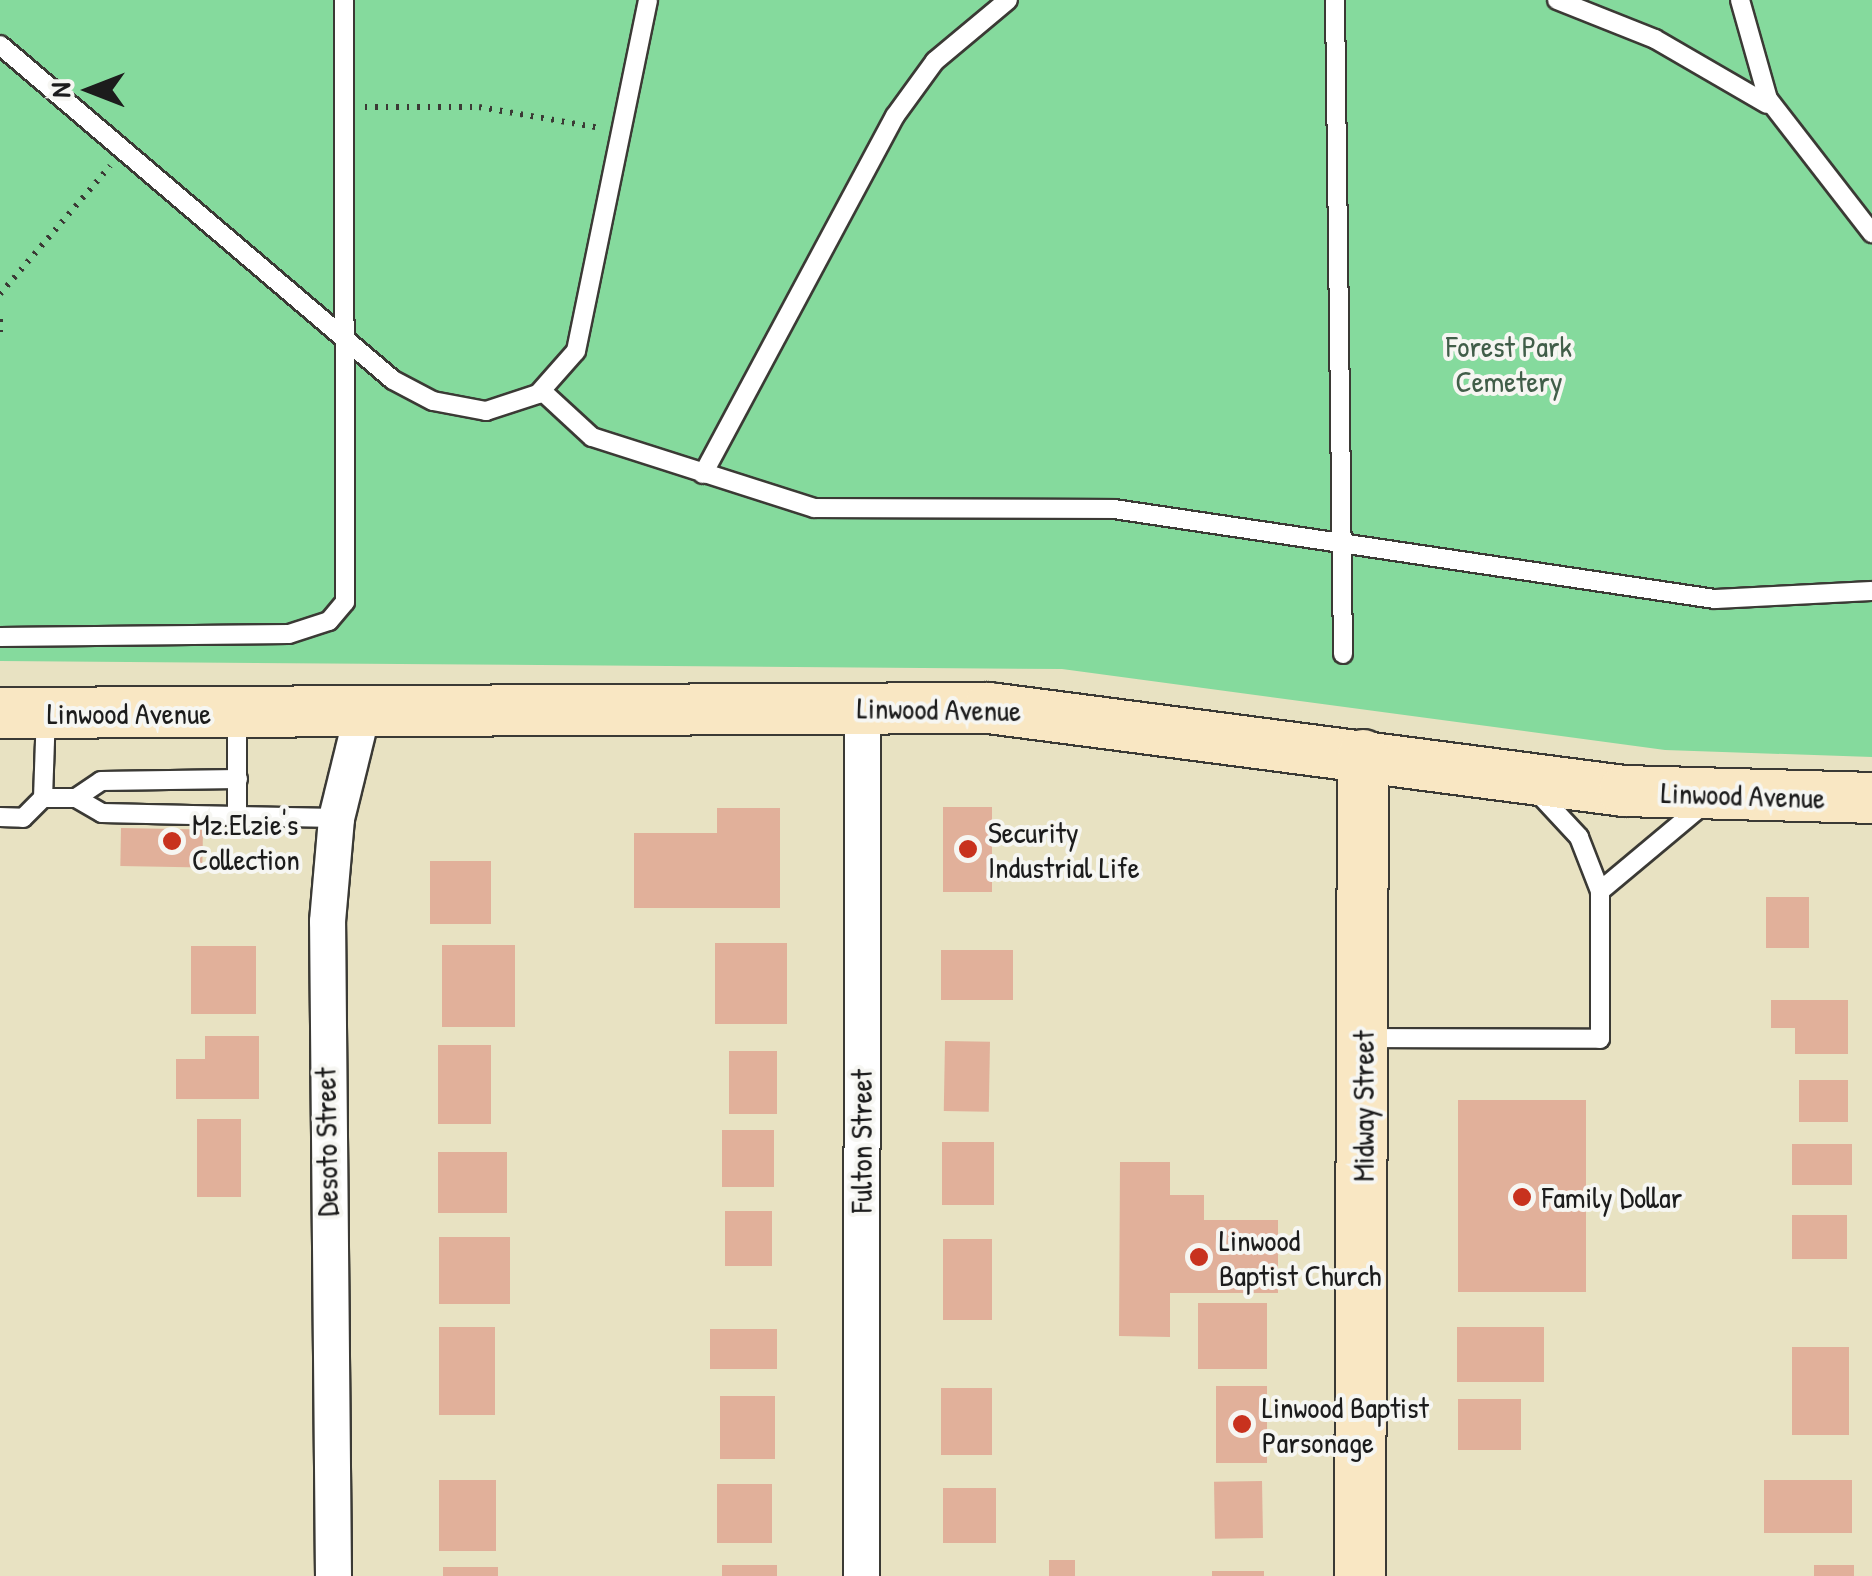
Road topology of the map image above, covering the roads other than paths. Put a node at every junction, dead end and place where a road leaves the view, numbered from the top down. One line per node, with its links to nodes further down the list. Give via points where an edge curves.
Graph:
1 (344, 0): 12 (lane)
2 (648, 0): 13 (lane, via 581,335 564,372)
3 (1008, 0): 14 (lane, via 935,61 895,116)
4 (1335, 0): 15 (lane)
5 (1557, 0): 8 (lane)
6 (1608, 0): 8 (lane)
7 (1740, 0): 10 (lane)
8 (1586, 10): 10 (lane, via 1735,79)
9 (0, 46): 12 (lane)
10 (1778, 114): 11 (lane)
11 (1872, 233)
12 (348, 345): 13 (lane, via 417,395 459,408 506,409); 17 (lane, via 352,576 328,621 289,634)
13 (542, 391): 14 (lane, via 592,437)
14 (703, 474): 15 (lane, via 814,508 1114,510)
15 (1342, 540): 16 (lane, via 1715,599); 18 (lane)
16 (1872, 591)
17 (0, 637)
18 (1342, 654)
19 (862, 706): 21 (main road, Linwood Avenue); 23 (main road, Linwood Avenue, via 1060,712); 36 (street, Fulton Street)
20 (237, 712): 21 (main road, Linwood Avenue); 22 (main road, Linwood Avenue); 25 (lane)
21 (362, 712): 32 (street, Desoto Street)
22 (23, 713): 27 (lane)
23 (1362, 756): 24 (main road, Linwood Avenue); 34 (main road, Midway Street)
24 (1524, 778): 26 (main road, Linwood Avenue); 33 (lane, via 1578,837)
25 (238, 780): 28 (lane, via 101,781); 30 (lane)
26 (1719, 795): 29 (main road, Linwood Avenue); 33 (lane, via 1659,834)
27 (43, 798): 28 (lane); 31 (lane, via 23,818)
28 (76, 798): 30 (lane, via 102,813)
29 (1872, 798)
30 (237, 816): 32 (lane)
31 (0, 818)
32 (336, 818): 35 (street, Desoto Street, via 324,1018)
33 (1600, 891): 34 (lane, via 1600,1040)
34 (1363, 1038): 37 (main road, Midway Street)
35 (333, 1576)
36 (861, 1576)
37 (1360, 1576)

